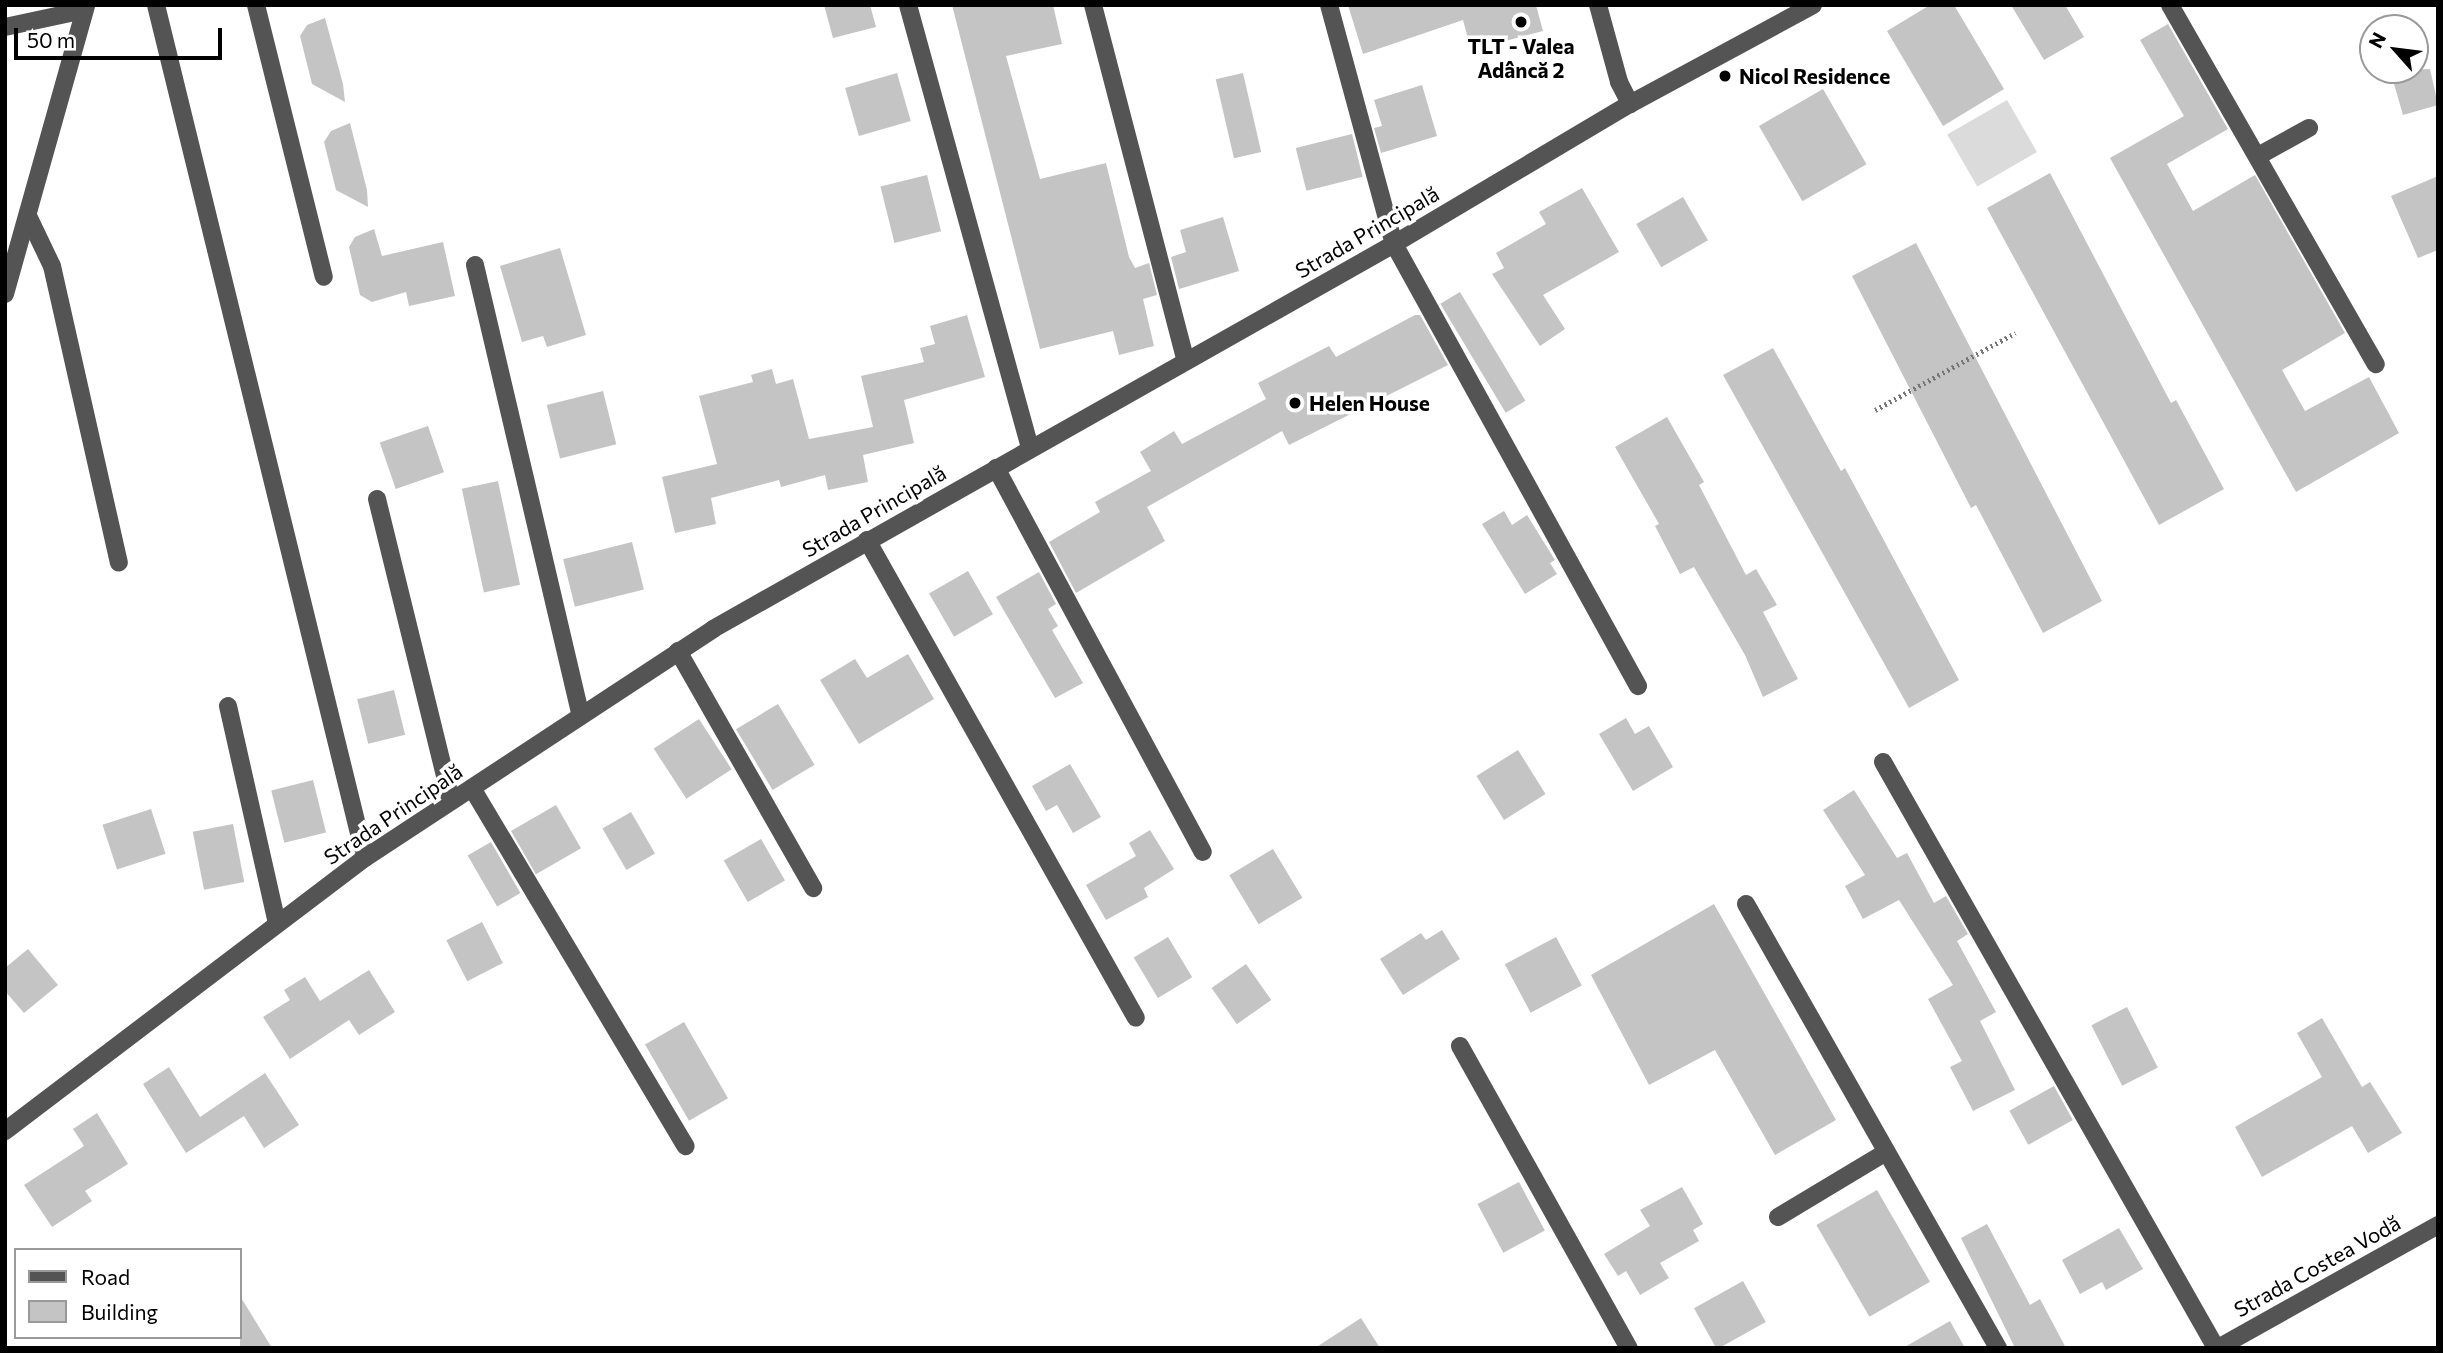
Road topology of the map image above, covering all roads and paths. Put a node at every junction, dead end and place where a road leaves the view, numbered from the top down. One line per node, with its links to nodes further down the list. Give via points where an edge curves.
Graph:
1 (156, 5): 36 (street)
2 (256, 5): 17 (street)
3 (908, 5): 23 (street)
4 (1093, 5): 20 (street)
5 (1329, 5): 15 (street)
6 (1598, 5): 11 (street, via 1619,82)
7 (1813, 5): 11 (street, Strada Principală)
8 (2170, 5): 13 (street)
9 (85, 8): 10 (street); 14 (street)
10 (5, 27)
11 (1630, 104): 15 (street, Strada Principală)
12 (2309, 128): 13 (street)
13 (2260, 155): 21 (street)
14 (28, 216): 18 (street); 27 (street, via 52,267)
15 (1394, 243): 20 (street, Strada Principală); 29 (street)
16 (475, 265): 31 (street)
17 (324, 277)
18 (5, 294)
19 (2015, 333): 22 (path)
20 (1186, 361): 23 (street, Strada Principală)
21 (2376, 364)
22 (1875, 410)
23 (1030, 449): 24 (street, Strada Principală)
24 (996, 468): 26 (street, Strada Principală); 35 (street)
25 (377, 499): 34 (street)
26 (867, 540): 28 (street, Strada Principală); 40 (street)
27 (119, 563)
28 (678, 651): 31 (street, Strada Principală); 37 (street)
29 (1638, 686)
30 (228, 706): 39 (street)
31 (581, 716): 33 (street, Strada Principală)
32 (1883, 762): 49 (street)
33 (472, 788): 34 (street, Strada Principală); 43 (street)
34 (452, 801): 36 (street, Strada Principală)
35 (1203, 852)
36 (365, 858): 39 (street, Strada Principală)
37 (813, 888)
38 (1746, 904): 44 (street)
39 (277, 924): 42 (street, Strada Principală)
40 (1136, 1018)
41 (1460, 1046): 47 (street)
42 (5, 1131)
43 (685, 1146)
44 (1886, 1152): 45 (street); 48 (street)
45 (1778, 1217)
46 (2438, 1225): 49 (street, Strada Costea Vodă)
47 (1629, 1348)
48 (1998, 1348)
49 (2217, 1348)

